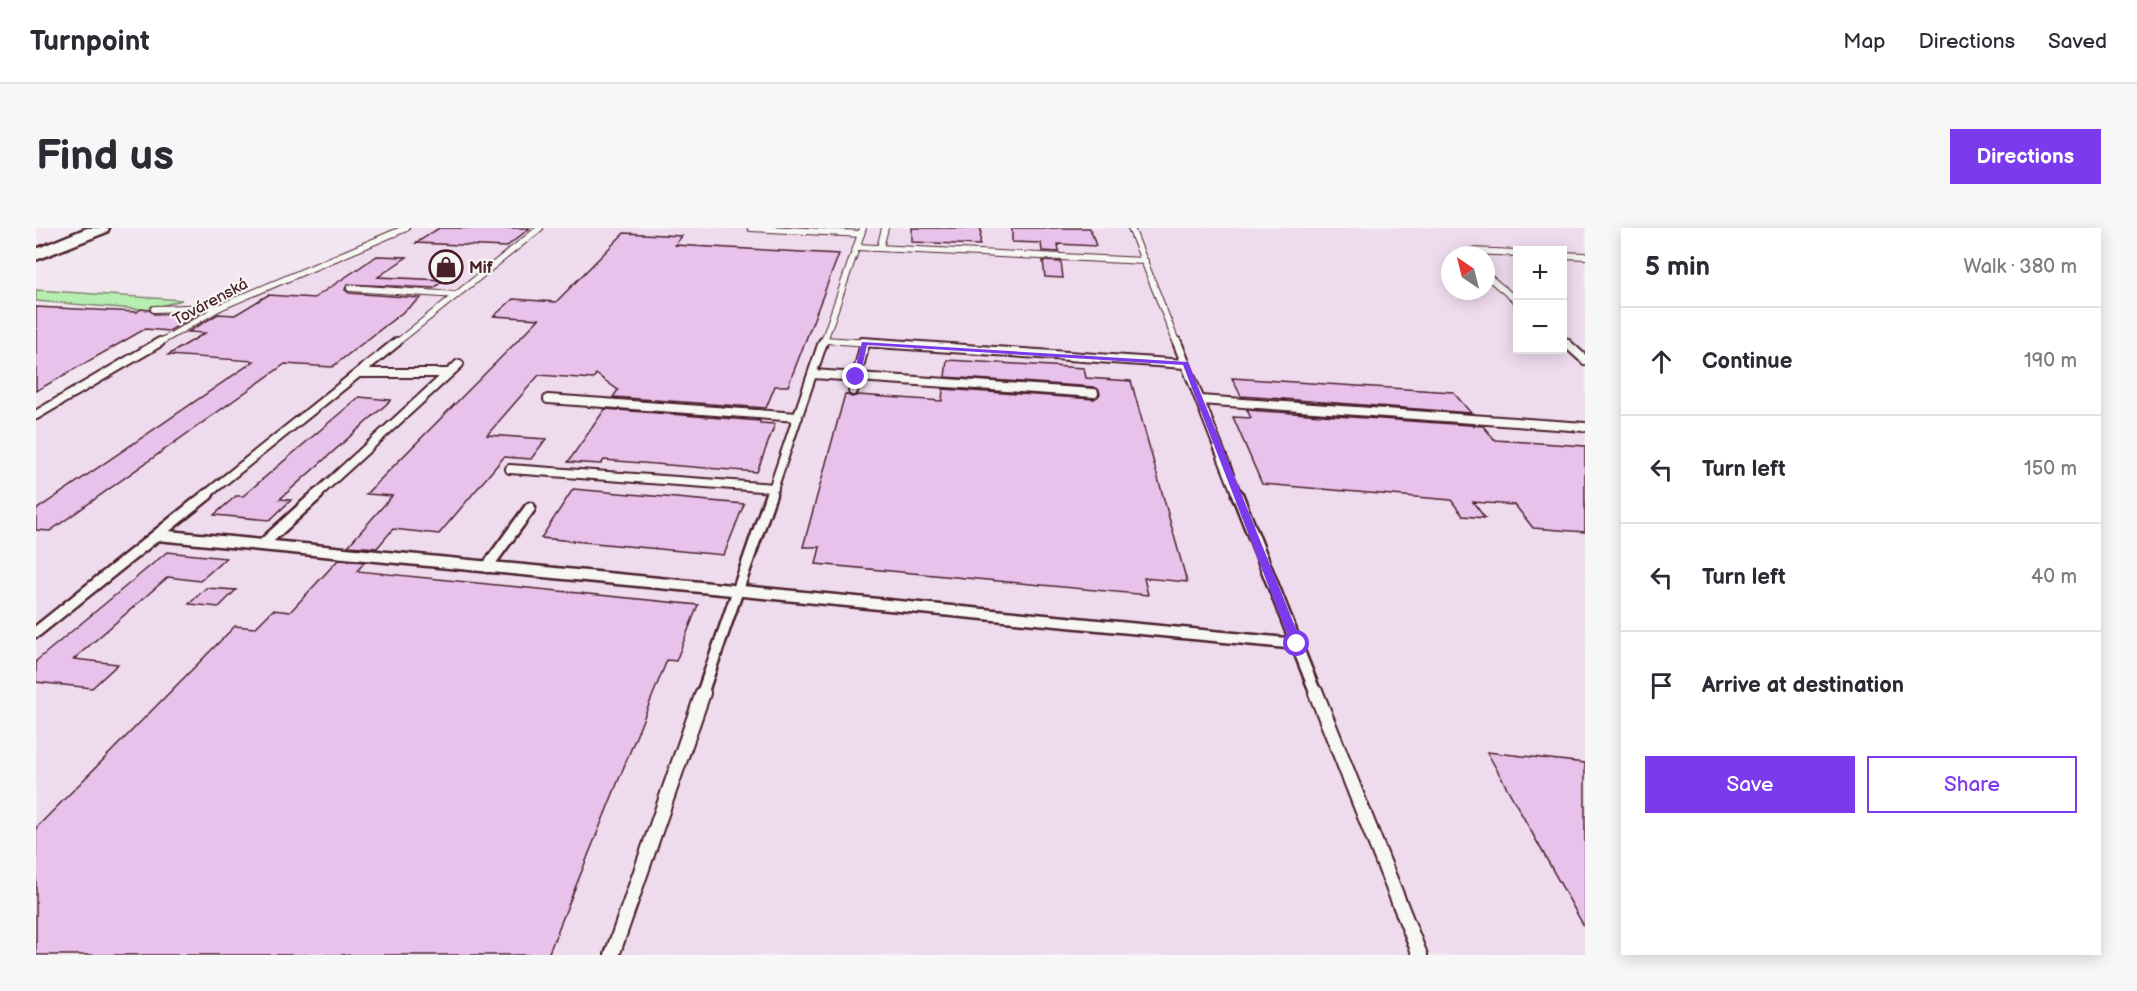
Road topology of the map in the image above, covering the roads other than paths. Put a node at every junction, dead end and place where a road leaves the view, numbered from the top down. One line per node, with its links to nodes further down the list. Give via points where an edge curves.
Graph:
1 (101, 228): 12 (main road)
2 (406, 228): 20 (lane, Továrenská)
3 (540, 228): 18 (lane)
4 (751, 228): 7 (lane)
5 (885, 228): 9 (lane)
6 (1131, 228): 15 (lane)
7 (862, 231): 8 (lane)
8 (857, 247): 9 (lane); 22 (lane)
9 (880, 248): 15 (lane)
10 (1495, 252): 11 (lane)
11 (1513, 253)
12 (36, 255)
13 (1567, 255): 14 (lane)
14 (1585, 256)
15 (1145, 261): 26 (lane)
16 (1495, 283): 19 (lane)
17 (350, 288): 18 (lane)
18 (457, 295): 28 (lane)
19 (1516, 300)
20 (220, 307): 21 (lane); 36 (lane, Továrenská)
21 (154, 309)
22 (825, 340): 23 (lane); 30 (lane)
23 (865, 343): 26 (lane); 31 (lane)
24 (1567, 344): 25 (lane)
25 (1585, 360)
26 (1185, 363): 35 (lane)
27 (459, 364): 29 (lane)
28 (359, 373): 29 (lane); 42 (lane)
29 (448, 373): 43 (lane)
30 (813, 374): 31 (lane); 37 (lane)
31 (856, 377): 32 (lane); 33 (lane)
32 (853, 391)
33 (1094, 393)
34 (548, 399): 37 (lane)
35 (1200, 400): 38 (lane); 47 (lane)
36 (36, 415)
37 (798, 417): 40 (lane)
38 (1585, 427)
39 (510, 470): 40 (lane)
40 (774, 488): 45 (lane)
41 (530, 508): 44 (lane)
42 (157, 535): 43 (lane); 46 (lane)
43 (262, 545): 44 (lane)
44 (486, 567): 45 (lane)
45 (738, 591): 47 (lane); 48 (lane)
46 (36, 632)
47 (1297, 644): 49 (lane)
48 (612, 955)
49 (1420, 955)

